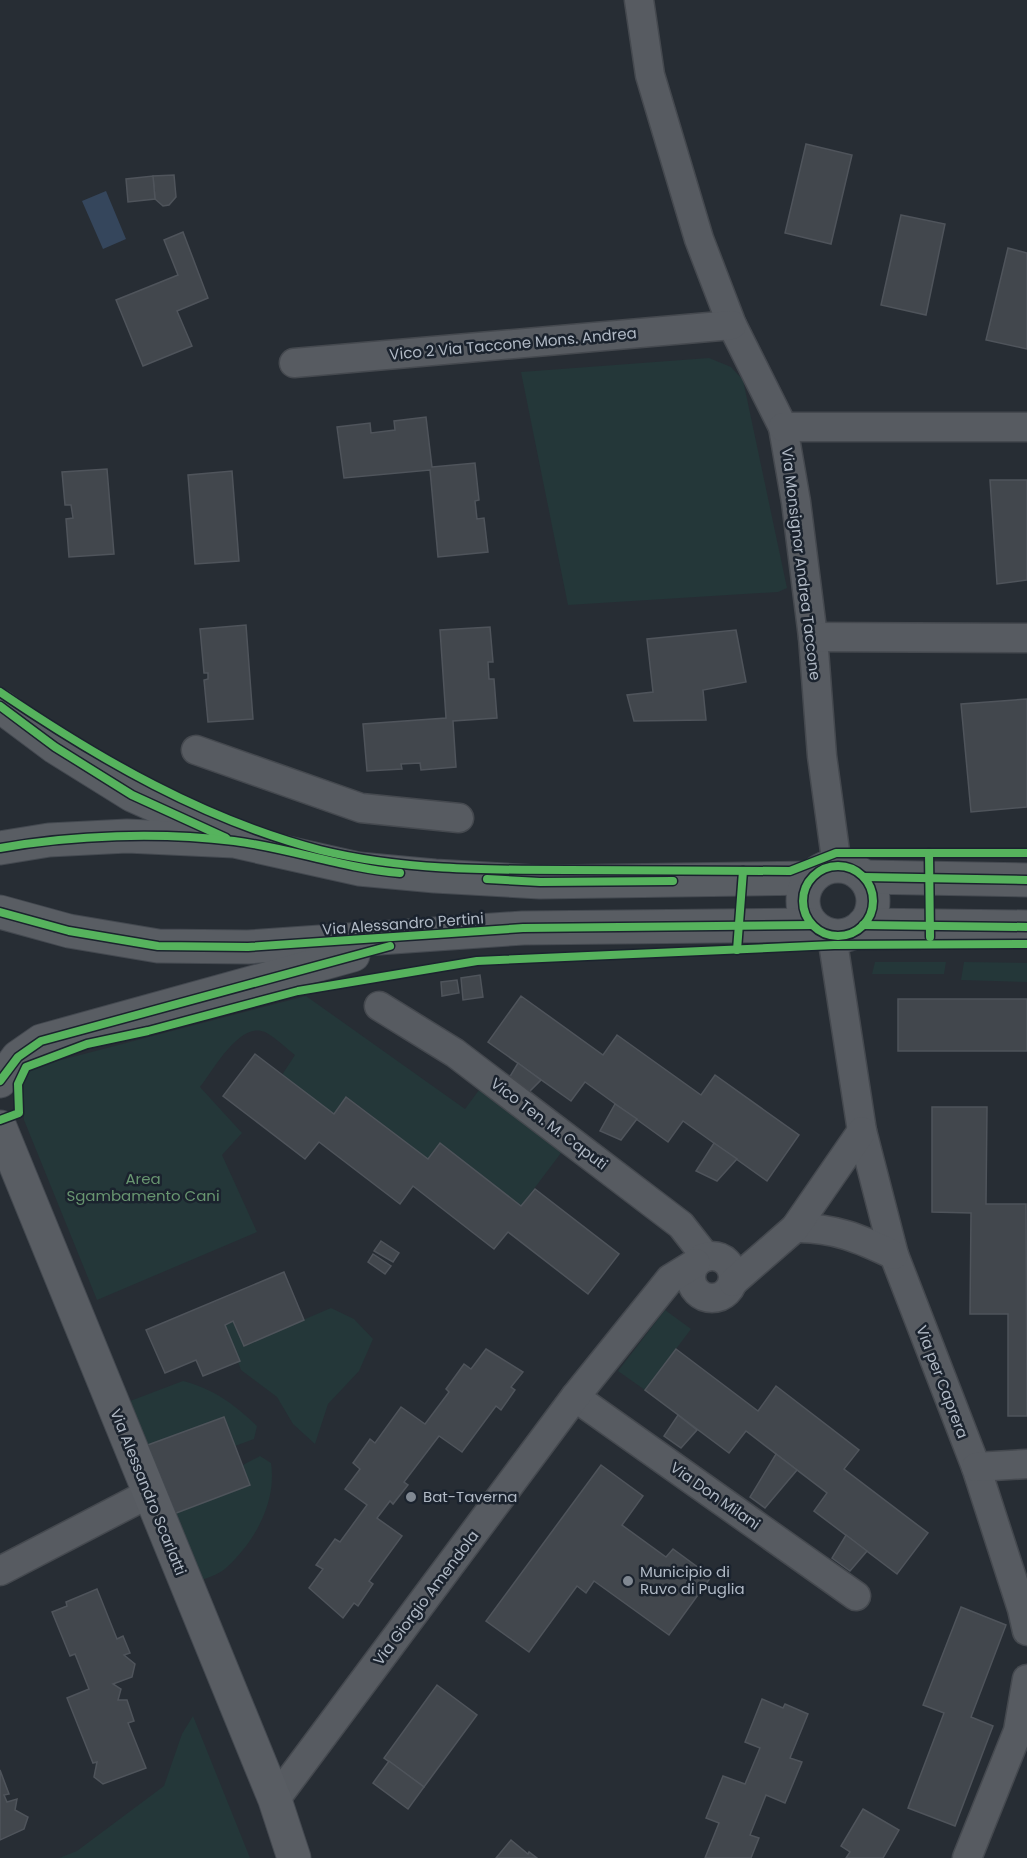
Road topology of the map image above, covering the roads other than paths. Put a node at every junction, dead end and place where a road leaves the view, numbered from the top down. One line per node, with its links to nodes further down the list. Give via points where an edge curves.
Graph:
1 (639, 0): 2 (street, Via Monsignor Andrea Taccone, via 650,75 699,239)
2 (732, 325): 3 (street, Vico 2 Via Taccone Mons. Andrea); 4 (street, Via Monsignor Andrea Taccone)
3 (294, 363)
4 (783, 427): 5 (street); 6 (street, Via Monsignor Andrea Taccone)
5 (1027, 427)
6 (813, 637): 7 (street); 13 (street, Via Monsignor Andrea Taccone, via 822,756)
7 (1027, 638)
8 (0, 706): 11 (main road, via 55,747 132,795)
9 (196, 750): 10 (street, via 360,807)
10 (459, 818)
11 (234, 841): 12 (main road, via 127,837 50,840); 13 (main road, via 359,869 540,882)
12 (0, 848)
13 (837, 874): 14 (main road); 16 (main road, via 870,886 872,907); 18 (main road, via 806,887 803,907)
14 (1027, 880)
15 (0, 912): 19 (main road, Via Alessandro Pertini, via 69,931 158,946 248,947)
16 (863, 925): 17 (main road); 18 (main road, via 843,935)
17 (1027, 927)
18 (822, 930): 19 (main road, Via Alessandro Pertini, via 524,928); 23 (street, Via per Caprera)
19 (421, 937): 21 (main road, via 41,1041 18,1057)
20 (379, 1006): 26 (street, Vico Ten. M. Caputi, via 455,1053 681,1225)
21 (0, 1081)
22 (0, 1127): 30 (main road, Via Alessandro Scarlatti)
23 (862, 1131): 24 (street); 25 (street, Via per Caprera)
24 (795, 1228): 25 (street, via 820,1227 854,1235); 26 (street, via 720,1297 700,1294 692,1284 691,1277)
25 (894, 1255): 29 (street, Via per Caprera)
26 (701, 1260): 27 (street, Via Giorgio Amendola, via 670,1279)
27 (575, 1397): 32 (street, Via Don Milani); 35 (street, Via Giorgio Amendola)
28 (1027, 1464): 29 (street)
29 (975, 1467): 33 (street, Via per Caprera)
30 (148, 1494): 31 (street); 35 (main road, Via Alessandro Scarlatti)
31 (0, 1571)
32 (856, 1596)
33 (1027, 1631)
34 (1027, 1679): 37 (street, via 1018,1731)
35 (274, 1800): 36 (main road, Via Alessandro Scarlatti)
36 (294, 1858)
37 (967, 1858)

